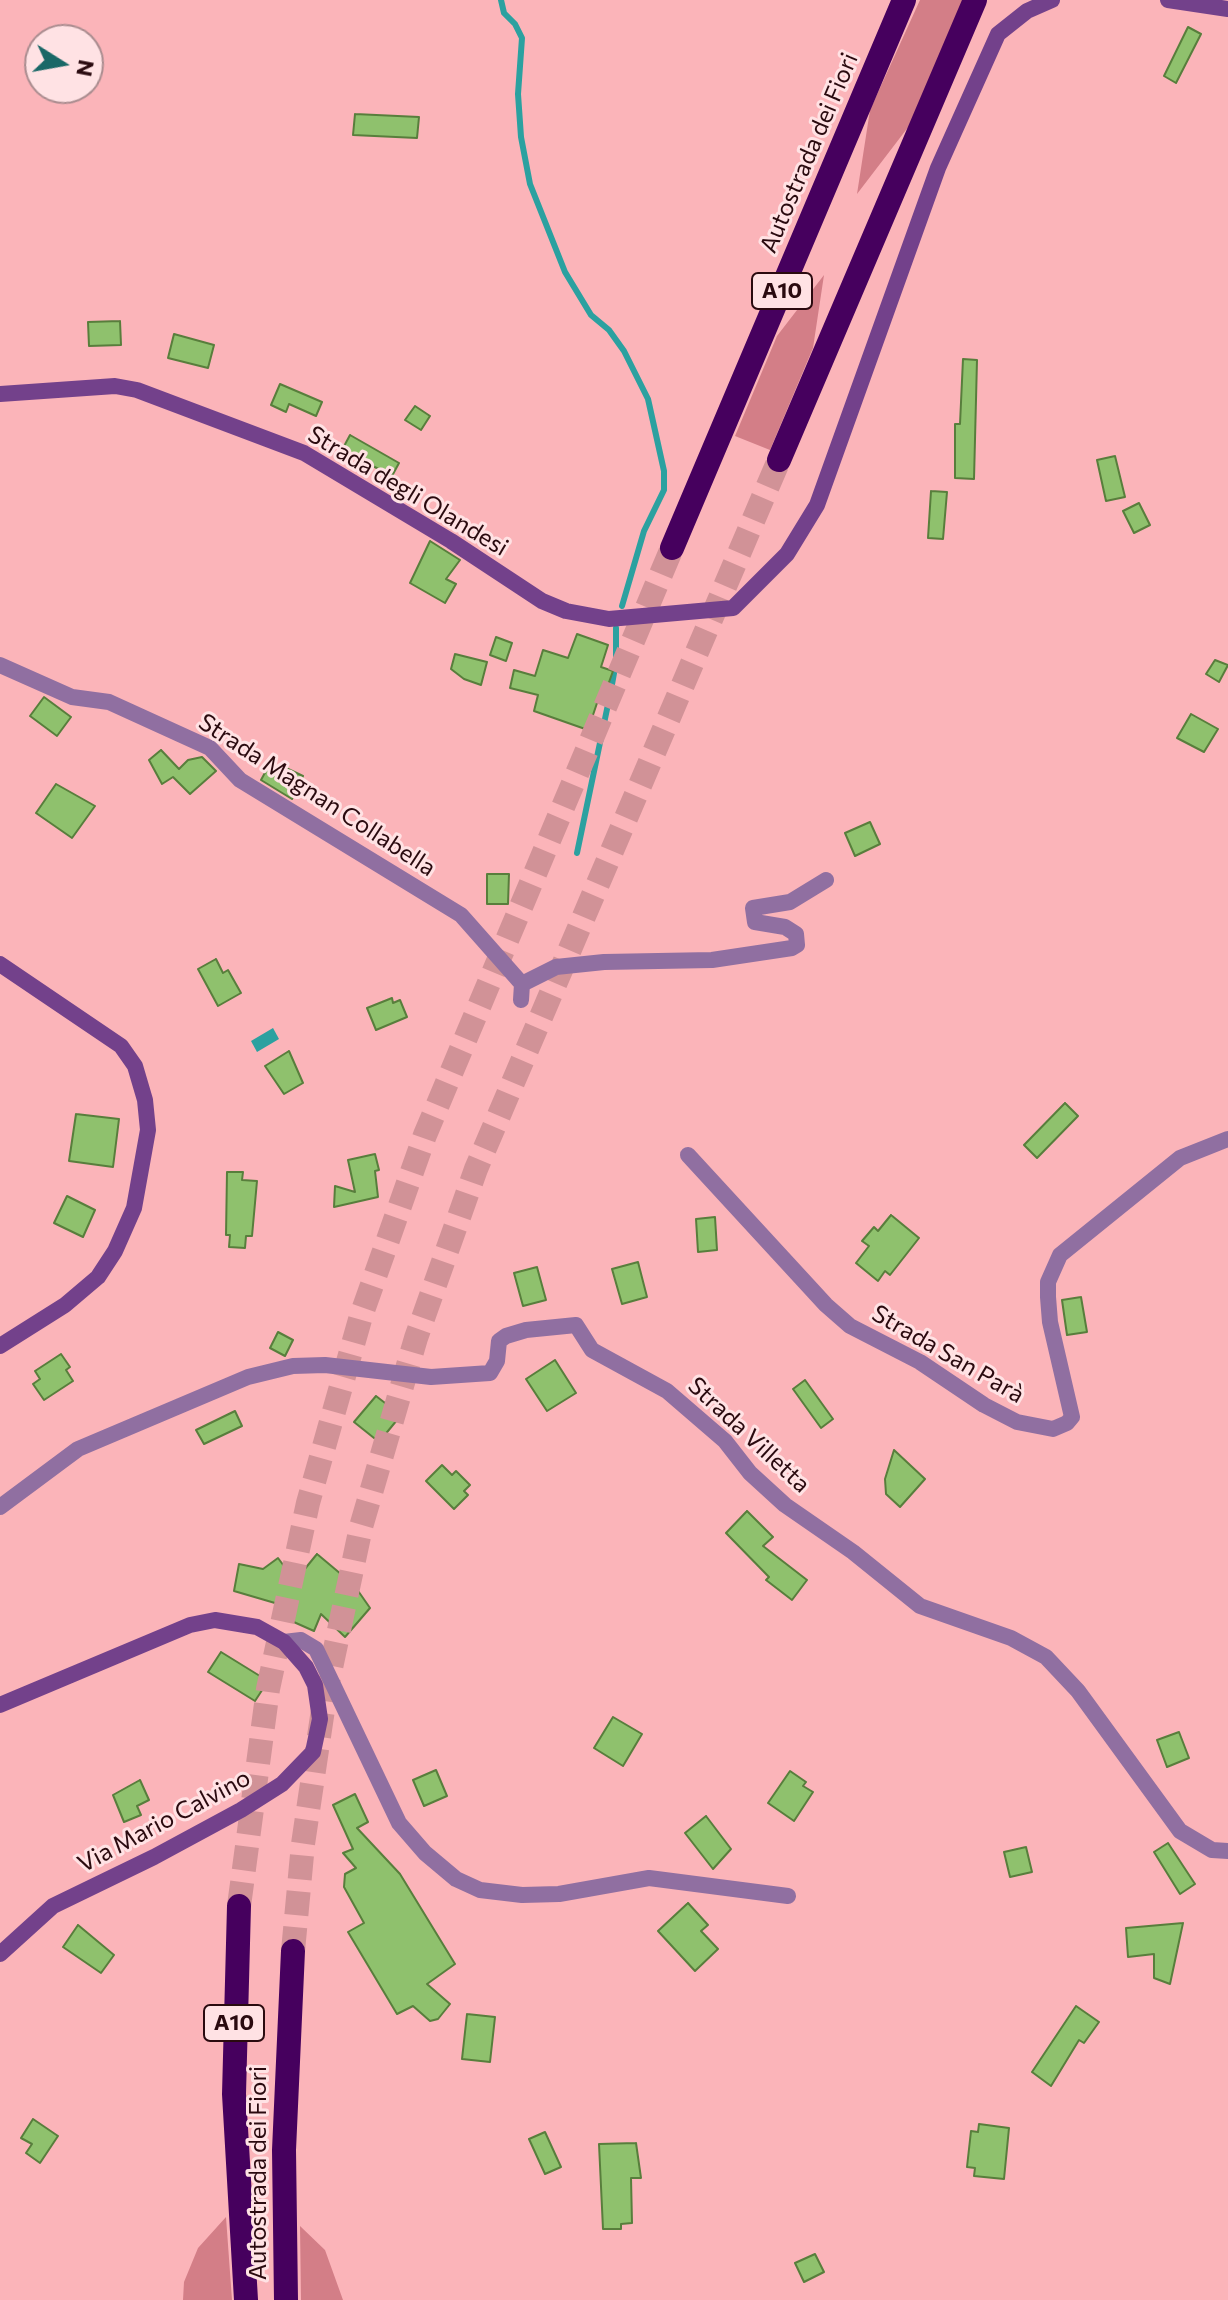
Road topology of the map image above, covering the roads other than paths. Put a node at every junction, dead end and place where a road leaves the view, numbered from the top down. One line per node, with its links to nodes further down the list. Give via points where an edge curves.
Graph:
1 (904, 0): 8 (highway, Autostrada dei Fiori / A10)
2 (975, 0): 7 (highway, A10)
3 (1052, 0): 6 (street, Strada degli Olandesi, via 1027,11 998,34 938,168 817,505 787,554 733,608 609,619 566,611 304,453 137,390 69,387)
4 (1168, 0): 5 (street)
5 (1228, 9)
6 (0, 394)
7 (779, 460)
8 (672, 548)
9 (0, 665): 10 (street, Strada Magnan Collabella, via 72,697 109,702 210,748 240,780 461,915 521,992 556,967 712,960 792,948 796,934 755,922 753,908 790,902)
10 (826, 880)
11 (0, 964): 14 (street, via 121,1046 135,1066 148,1130 134,1208 98,1277)
12 (1228, 1139): 13 (street, Strada San Parà, via 1180,1158 1060,1255 1048,1282 1048,1297 1072,1417 1053,1429 1006,1416 850,1326)
13 (688, 1155)
14 (0, 1346)
15 (0, 1507): 18 (street, Strada Villetta, via 78,1449 248,1377 325,1365 431,1377 490,1373 499,1341 506,1336 576,1325 592,1350 667,1391 725,1441 785,1505 920,1606 1011,1638 1046,1657 1078,1691 1180,1831 1212,1850)
16 (284, 1642): 17 (street, Via Mario Calvino, via 236,1621 190,1625); 19 (street, via 301,1640 316,1649 399,1823 456,1879 480,1890 522,1895 649,1878); 22 (street, Via Mario Calvino, via 315,1685 320,1719 313,1752 300,1767 241,1810 53,1906)
17 (0, 1705)
18 (1228, 1851)
19 (788, 1896)
20 (239, 1906): 23 (highway, Autostrada dei Fiori / A10, via 235,2140)
21 (293, 1951): 24 (highway, Autostrada dei Fiori / A10, via 284,2150)
22 (0, 1954)
23 (245, 2291)
24 (286, 2291)

